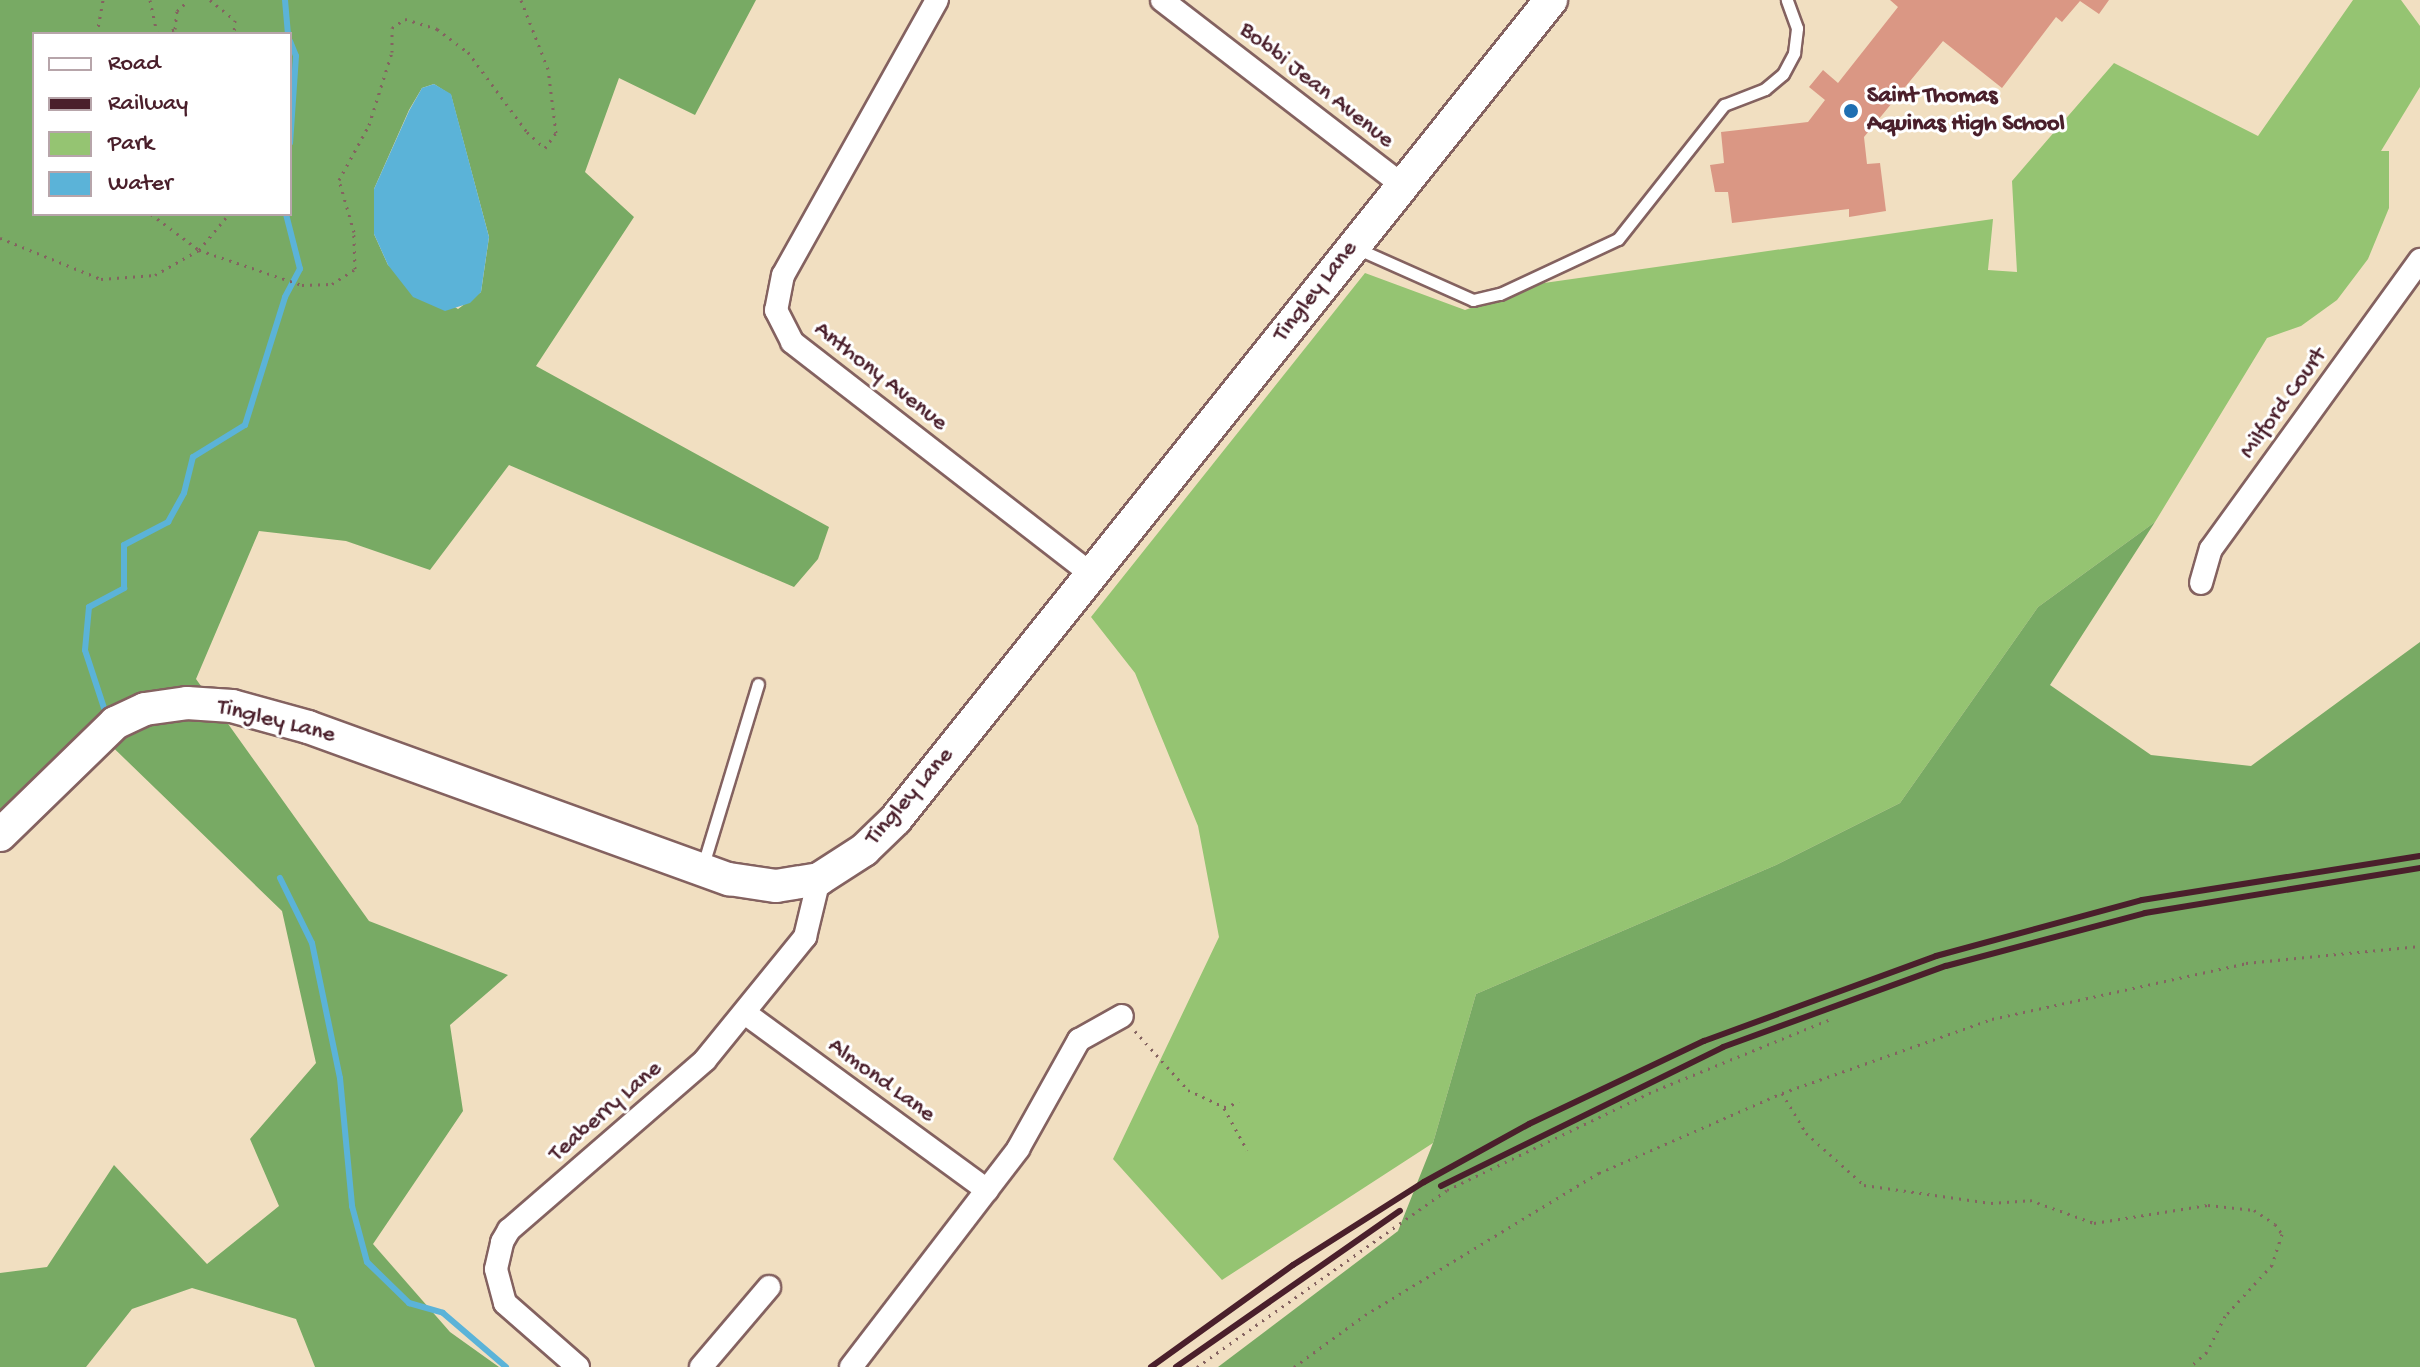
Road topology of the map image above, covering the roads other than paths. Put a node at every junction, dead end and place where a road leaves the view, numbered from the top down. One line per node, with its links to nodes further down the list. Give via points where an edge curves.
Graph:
1 (937, 0): 8 (street, Anthony Avenue, via 783,275 776,310 792,342)
2 (1162, 0): 5 (street, Bobbi Jean Avenue)
3 (1551, 0): 5 (street, Tingley Lane)
4 (1787, 0): 6 (lane, via 1797,28 1794,53 1783,74 1765,89 1724,105 1618,239 1500,294 1473,300)
5 (1401, 184): 6 (street, Tingley Lane)
6 (1353, 247): 8 (street, Tingley Lane)
7 (2420, 260): 9 (street, Milford Court, via 2211,549)
8 (1091, 574): 13 (street, Tingley Lane, via 896,819 864,850)
9 (2201, 583)
10 (758, 684): 12 (lane)
11 (0, 835): 12 (street, Tingley Lane, via 115,723 145,709 187,703 232,706 308,727)
12 (701, 869): 13 (street, Tingley Lane, via 776,886)
13 (819, 879): 14 (street, Teaberry Lane, via 805,937)
14 (745, 1013): 16 (street, Almond Lane); 18 (street, Teaberry Lane, via 705,1060 509,1230 502,1242 496,1269 505,1303)
15 (1122, 1016): 16 (street, via 1079,1040 1018,1149)
16 (987, 1190): 20 (street)
17 (769, 1287): 19 (street)
18 (567, 1364)
19 (701, 1367)
20 (851, 1367)

